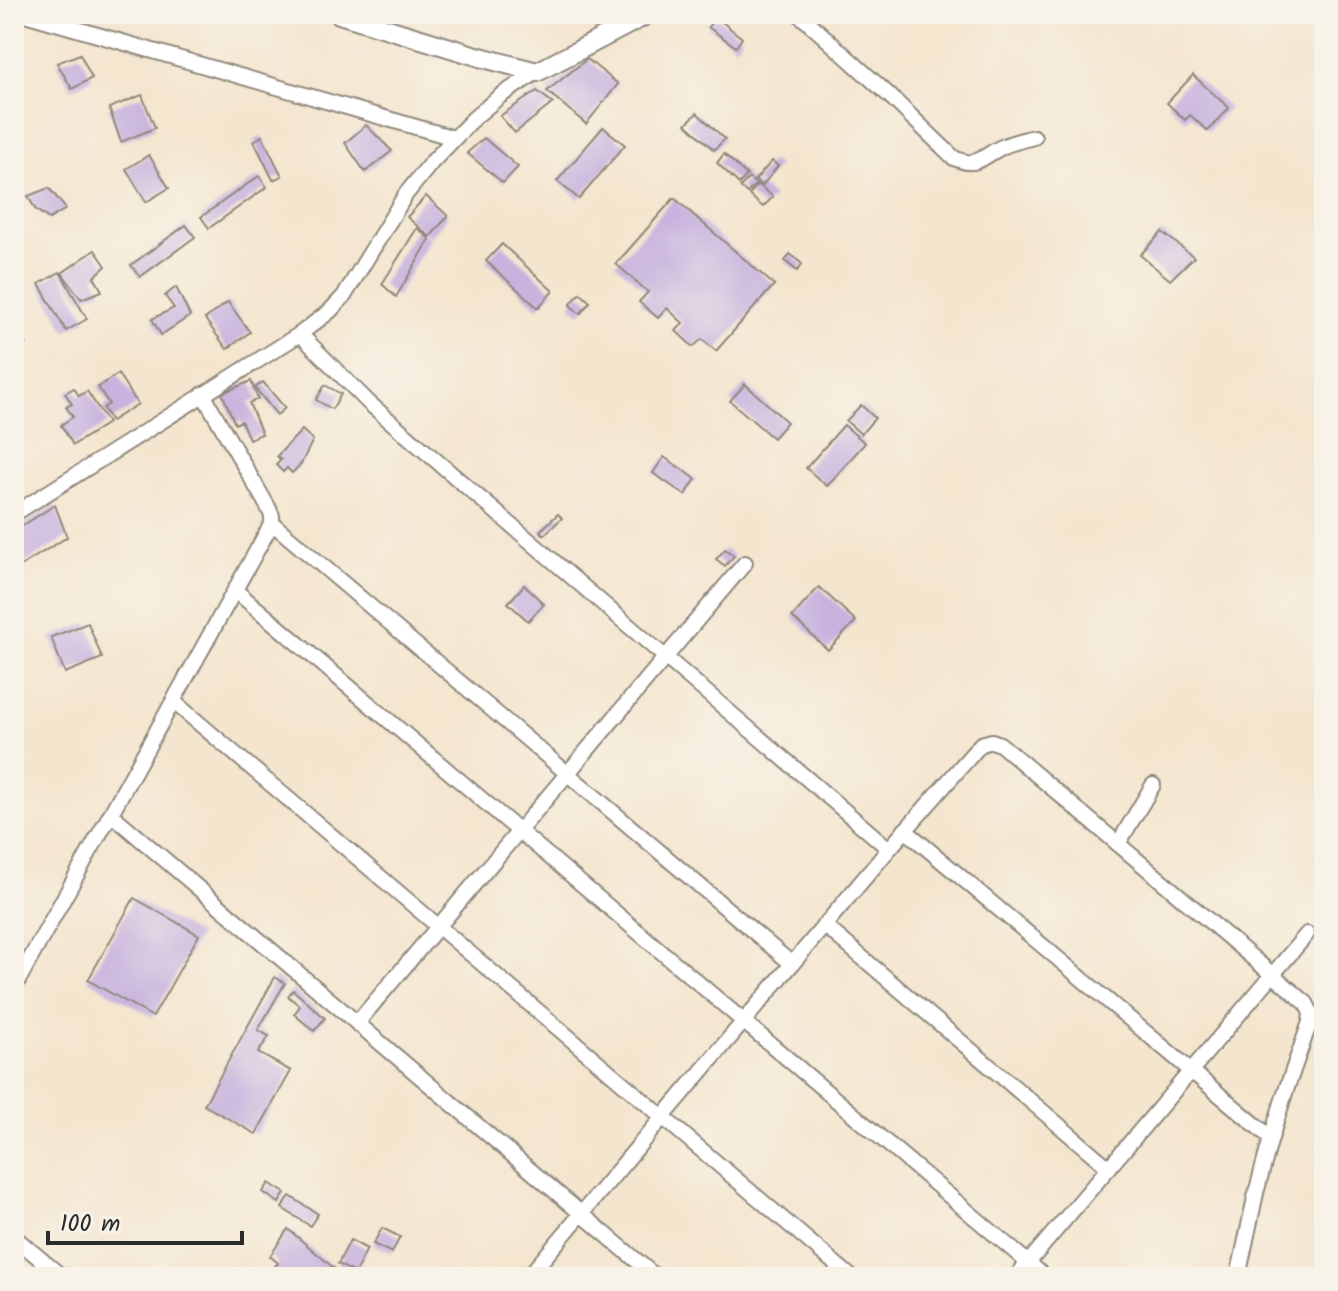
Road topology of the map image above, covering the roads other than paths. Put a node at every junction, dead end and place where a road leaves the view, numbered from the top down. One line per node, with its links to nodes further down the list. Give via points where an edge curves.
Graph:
1 (25, 14): 7 (street)
2 (339, 14): 5 (street)
3 (648, 14): 5 (street)
4 (799, 14): 6 (street, via 954,158 975,163 1012,142)
5 (537, 72): 7 (street, via 500,96)
6 (1034, 137)
7 (454, 138): 8 (street, via 406,194 344,296)
8 (300, 334): 9 (street); 14 (street, via 369,403)
9 (203, 394): 10 (street); 11 (street, via 268,507)
10 (14, 514)
11 (272, 523): 13 (street); 16 (street)
12 (745, 563): 14 (street)
13 (236, 591): 15 (street); 20 (street)
14 (666, 658): 16 (street); 22 (street)
15 (174, 702): 18 (street); 24 (street)
16 (569, 773): 20 (street); 26 (street)
17 (1153, 785): 21 (street)
18 (111, 814): 28 (street); 30 (street)
19 (905, 830): 21 (street, via 981,744 992,741); 22 (street); 31 (street)
20 (520, 831): 24 (street); 29 (street)
21 (1118, 844): 27 (street)
22 (889, 849): 23 (street)
23 (824, 925): 26 (street); 34 (street)
24 (438, 928): 30 (street); 32 (street)
25 (1307, 934): 27 (street)
26 (792, 964): 29 (street)
27 (1273, 975): 31 (street); 33 (street, via 1311,1013)
28 (14, 988)
29 (744, 1021): 32 (street); 37 (street)
30 (357, 1023): 35 (street)
31 (1191, 1071): 33 (street); 34 (street)
32 (663, 1117): 35 (street); 41 (street)
33 (1271, 1138): 44 (street)
34 (1109, 1168): 37 (street)
35 (581, 1213): 39 (street); 40 (street)
36 (14, 1237): 38 (street)
37 (1028, 1263): 42 (street); 43 (street)
38 (62, 1277)
39 (528, 1277)
40 (656, 1277)
41 (851, 1277)
42 (1016, 1277)
43 (1045, 1277)
44 (1238, 1277)

